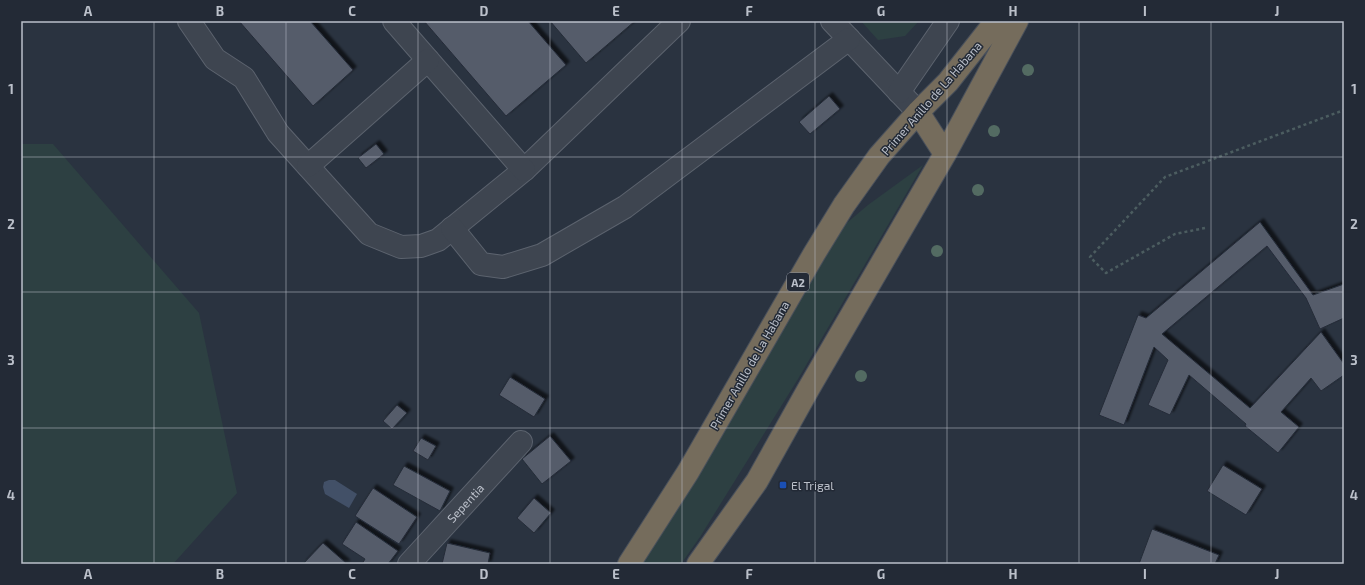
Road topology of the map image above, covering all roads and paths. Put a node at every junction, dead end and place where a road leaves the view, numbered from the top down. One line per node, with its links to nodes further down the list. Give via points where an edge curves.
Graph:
1 (189, 21): 14 (street, via 215,59 244,78 278,133)
2 (394, 21): 9 (street)
3 (679, 21): 15 (street)
4 (832, 21): 8 (street)
5 (948, 21): 10 (street)
6 (996, 21): 12 (highway, Primer Anillo de La Habana / A2, via 948,82)
7 (1017, 21): 13 (highway, Primer Anillo de La Habana)
8 (849, 38): 10 (street); 16 (street, via 626,207 542,255 503,267 482,264)
9 (428, 60): 14 (street); 15 (street)
10 (899, 92): 12 (street)
11 (1344, 110): 17 (path, via 1165,177 1090,257 1106,273 1175,234)
12 (918, 112): 13 (highway); 20 (highway, Primer Anillo de La Habana / A2, via 879,156 844,205 688,472)
13 (946, 154): 21 (highway, Primer Anillo de La Habana, via 757,481)
14 (308, 166): 16 (street, via 369,234 401,247 421,246 438,240)
15 (524, 170): 16 (street)
16 (452, 228)
17 (1205, 228)
18 (522, 442): 19 (street, Sepentia)
19 (408, 564)
20 (629, 564)
21 (698, 564)

